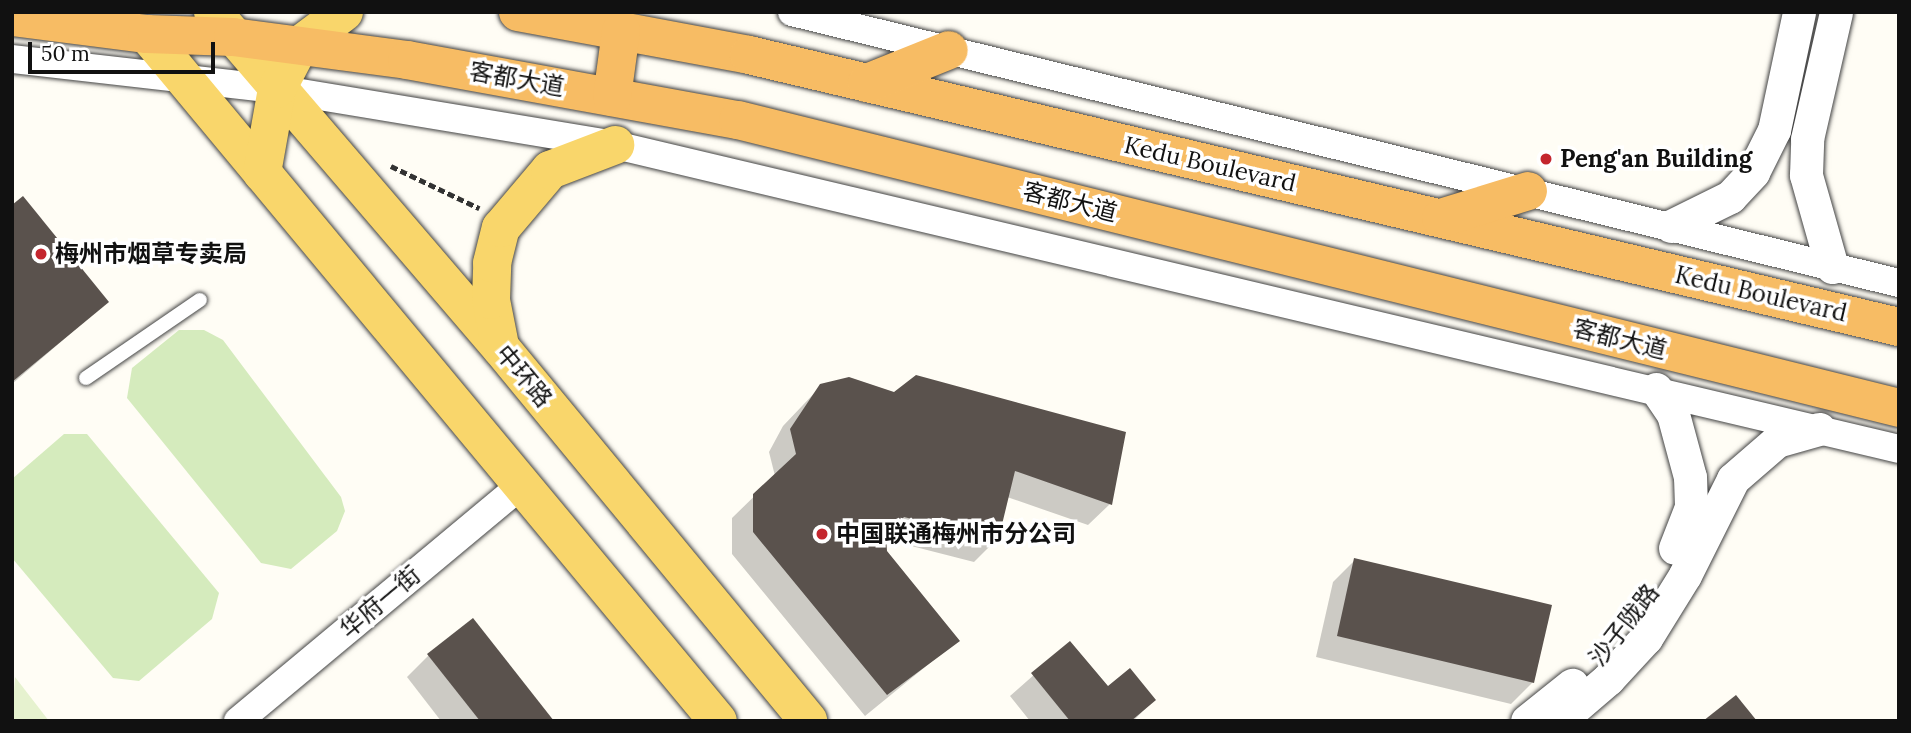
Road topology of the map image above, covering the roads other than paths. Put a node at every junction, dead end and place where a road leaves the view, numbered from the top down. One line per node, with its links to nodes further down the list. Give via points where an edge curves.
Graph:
1 (344, 12): 10 (main road)
2 (518, 12): 8 (highway, Kedu Boulevard)
3 (1799, 12): 21 (street, via 1774,130 1753,172 1730,197)
4 (1836, 12): 22 (street, via 1807,139 1806,175)
5 (798, 13): 11 (street)
6 (12, 17): 9 (highway, 客都大道)
7 (223, 24): 9 (highway, 客都大道); 10 (highway, 客都大道); 15 (main road, 中环路)
8 (621, 31): 14 (highway, Kedu Boulevard); 16 (highway)
9 (147, 34): 13 (main road)
10 (300, 45): 15 (main road); 16 (highway, 客都大道)
11 (949, 50): 14 (highway); 19 (street)
12 (12, 59): 13 (street)
13 (185, 79): 15 (street); 18 (main road)
14 (867, 83): 20 (highway, Kedu Boulevard)
15 (277, 89): 17 (street); 18 (main road); 26 (main road, 中环路)
16 (612, 97): 29 (highway, 客都大道, via 738,120)
17 (615, 145): 26 (main road, via 550,170 501,228 492,263 491,300); 28 (street)
18 (262, 173): 32 (main road)
19 (1528, 191): 20 (highway); 21 (street)
20 (1440, 218): 25 (highway, Kedu Boulevard)
21 (1671, 226): 22 (street)
22 (1832, 267): 23 (street)
23 (1899, 284)
24 (200, 300): 27 (lane)
25 (1899, 327)
26 (501, 348): 36 (main road, 中环路)
27 (86, 378)
28 (1656, 389): 30 (street); 33 (street, via 1673,414)
29 (1899, 408)
30 (1819, 429): 31 (street); 33 (street, via 1777,441)
31 (1899, 449)
32 (522, 484): 34 (street, 华府一街); 35 (main road)
33 (1702, 511): 37 (street, 沙子陇路, via 1665,573 1595,666); 38 (street, 沙子陇路, via 1685,575 1646,638)
34 (238, 721)
35 (718, 721)
36 (808, 721)
37 (1527, 721)
38 (1559, 721)

